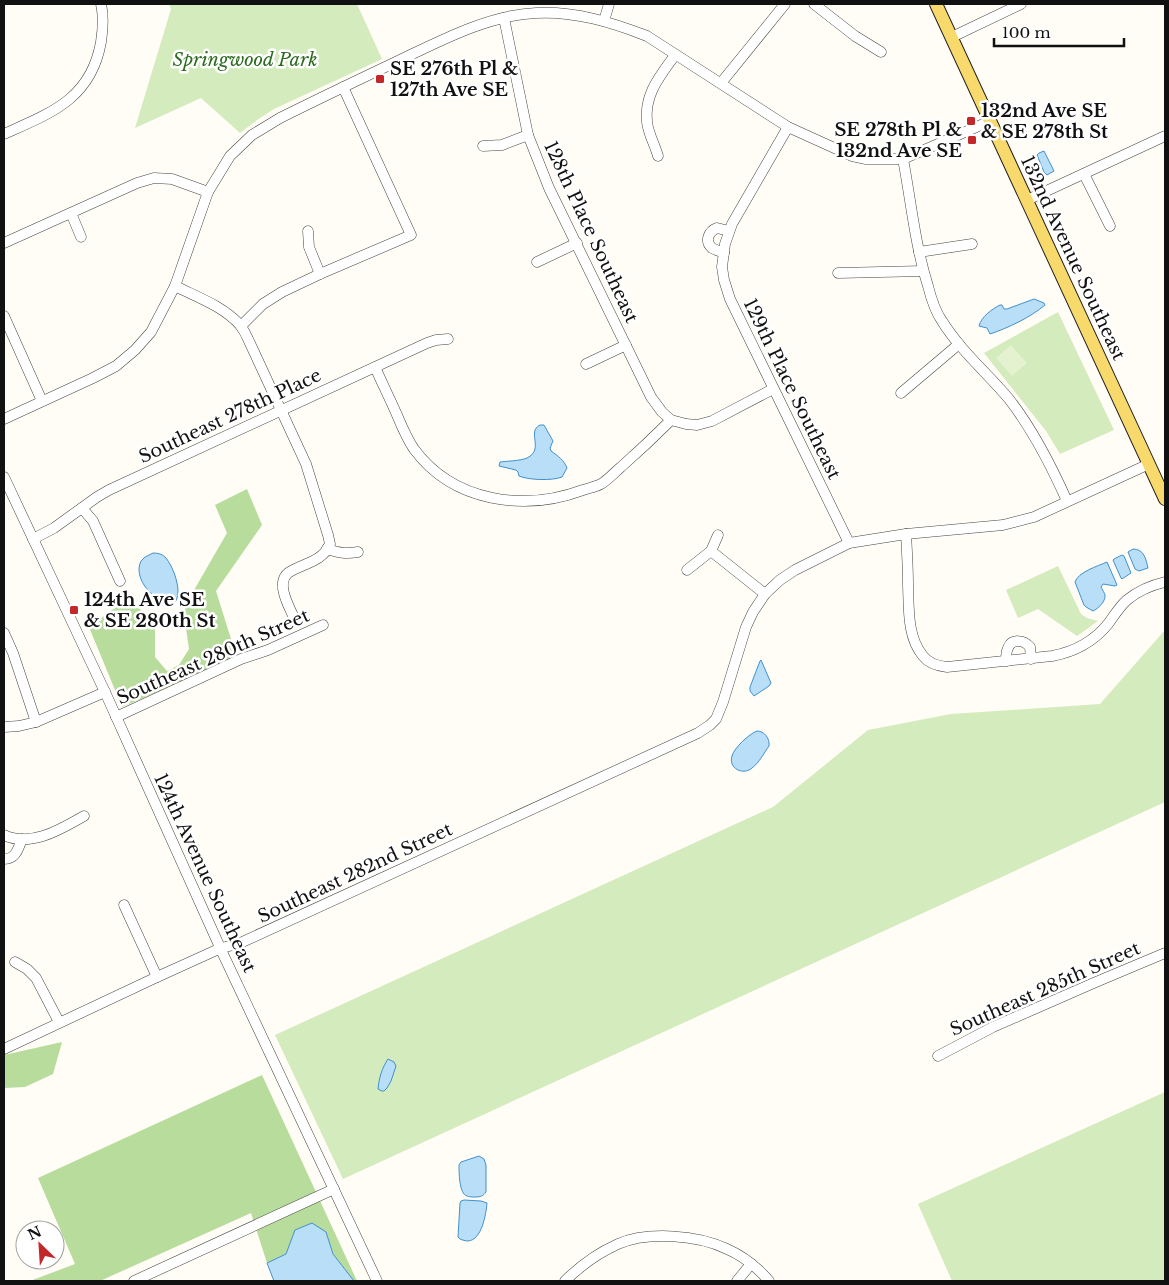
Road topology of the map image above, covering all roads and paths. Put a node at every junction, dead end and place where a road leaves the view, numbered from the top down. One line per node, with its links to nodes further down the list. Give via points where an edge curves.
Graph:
1 (101, 4): 16 (street, via 104,26 91,74 69,100 49,114)
2 (609, 4): 8 (street)
3 (784, 4): 12 (street)
4 (814, 4): 10 (street)
5 (936, 4): 9 (main road, 132nd Avenue Southeast)
6 (1021, 4): 9 (street)
7 (504, 18): 8 (street, via 558,13); 13 (street, via 459,32); 17 (street, 128th Place Southeast)
8 (604, 21): 11 (street, via 647,36)
9 (952, 37): 14 (main road, 132nd Avenue Southeast)
10 (881, 52)
11 (675, 54): 12 (street); 20 (street, via 652,90 647,105 647,124)
12 (720, 83): 15 (street)
13 (343, 87): 23 (street, via 252,135 230,156); 38 (street, via 411,235)
14 (990, 121): 21 (street); 24 (main road, 132nd Avenue Southeast)
15 (788, 127): 21 (street, via 859,158); 28 (street)
16 (4, 134)
17 (528, 135): 19 (street, via 502,144); 31 (street, 128th Place Southeast, via 549,188)
18 (1164, 140): 22 (street)
19 (483, 146)
20 (658, 156)
21 (903, 159): 34 (street)
22 (1084, 174): 24 (street); 26 (street)
23 (208, 192): 25 (street, via 172,179 154,178); 39 (street)
24 (1027, 200): 53 (main road, 132nd Avenue Southeast)
25 (71, 213): 29 (street); 30 (street)
26 (1110, 226)
27 (308, 231): 38 (street, via 309,247)
28 (729, 231): 33 (street); 33 (street, via 717,228 708,237 712,248)
29 (81, 237)
30 (4, 243)
31 (577, 243): 35 (street); 44 (street, 128th Place Southeast)
32 (972, 244): 34 (street)
33 (724, 249): 47 (street, 129th Place Southeast, via 722,267 730,299)
34 (919, 252): 36 (street)
35 (537, 262)
36 (923, 271): 37 (street); 43 (street, via 941,320)
37 (838, 273)
38 (320, 274): 41 (street, via 263,304)
39 (175, 286): 41 (street, via 210,303); 49 (street, via 151,332 135,350 116,366)
40 (4, 316): 49 (street)
41 (241, 326): 50 (street)
42 (448, 339): 46 (street, Southeast 278th Place, via 427,343)
43 (959, 344): 48 (street); 56 (street, via 1015,408 1050,463)
44 (626, 346): 45 (street); 52 (street, 128th Place Southeast, via 652,397)
45 (586, 364)
46 (375, 367): 50 (street, Southeast 278th Place); 52 (street, via 406,434 421,458 454,484 491,498 538,501 601,484)
47 (773, 389): 52 (street, via 712,421 697,425); 61 (street, 129th Place Southeast)
48 (901, 393)
49 (42, 402): 51 (street)
50 (282, 410): 57 (street, Southeast 278th Place, via 109,490); 62 (street, via 309,472 330,544)
51 (4, 419)
52 (671, 420)
53 (1149, 464): 55 (main road, 132nd Avenue Southeast); 56 (street)
54 (4, 477): 60 (street, 124th Avenue Southeast)
55 (1165, 499)
56 (1067, 501): 58 (street, via 1012,524)
57 (82, 508): 60 (street, Southeast 278th Place); 66 (street, via 93,521)
58 (906, 534): 61 (street); 73 (street, via 912,635 924,658 947,668)
59 (718, 535): 63 (street)
60 (33, 539): 74 (street, 124th Avenue Southeast)
61 (849, 543): 68 (street, via 796,570)
62 (327, 549): 64 (street, via 346,554); 69 (street, via 283,579 284,593)
63 (711, 551): 65 (street); 68 (street)
64 (358, 552)
65 (686, 570)
66 (120, 581)
67 (1165, 582): 72 (street, via 1128,598 1098,634 1076,649 1065,654)
68 (766, 594): 83 (street, Southeast 282nd Street, via 746,627 716,719 698,733 238,944)
69 (296, 620)
70 (323, 626): 75 (street, Southeast 280th Street, via 241,659)
71 (4, 633): 76 (street)
72 (1031, 658): 73 (street); 73 (street, via 1030,647 1017,641 1009,645)
73 (1007, 661)
74 (105, 692): 75 (street, 124th Avenue Southeast); 76 (street, Southeast 280th Street)
75 (116, 717): 83 (street, 124th Avenue Southeast)
76 (36, 722): 77 (street, Southeast 280th Street)
77 (4, 727)
78 (84, 816): 80 (street, via 40,838)
79 (4, 835): 80 (street)
80 (22, 839): 81 (street, via 15,856)
81 (4, 860)
82 (124, 905): 86 (street)
83 (221, 948): 86 (street, Southeast 282nd Street); 90 (street, 124th Avenue Southeast)
84 (1165, 953): 89 (street, Southeast 285th Street, via 993,1027)
85 (15, 962): 87 (street, via 36,978)
86 (157, 976): 87 (street, Southeast 282nd Street)
87 (59, 1022): 88 (street, Southeast 282nd Street)
88 (4, 1049)
89 (938, 1056)
90 (334, 1189): 92 (street); 93 (street, 124th Avenue Southeast)
91 (752, 1264): 94 (street, via 727,1248 713,1244 677,1236 654,1236 620,1243 590,1259); 95 (street); 96 (street)
92 (134, 1281)
93 (378, 1281)
94 (565, 1281)
95 (737, 1281)
96 (769, 1281)

